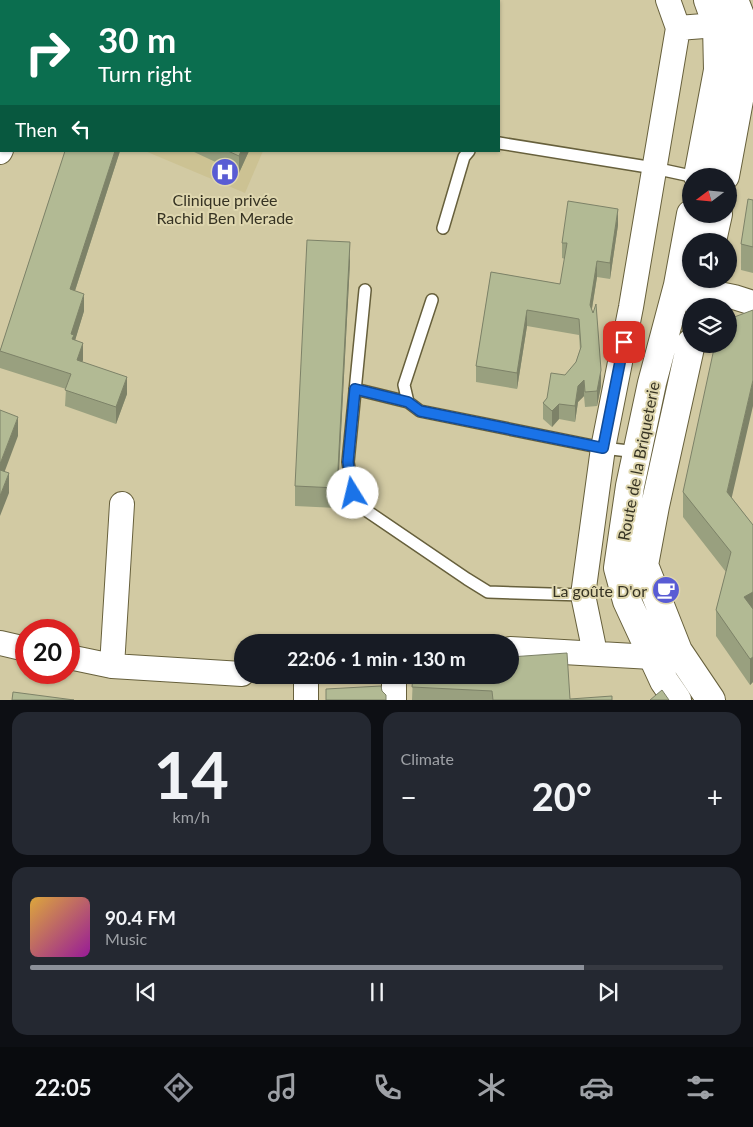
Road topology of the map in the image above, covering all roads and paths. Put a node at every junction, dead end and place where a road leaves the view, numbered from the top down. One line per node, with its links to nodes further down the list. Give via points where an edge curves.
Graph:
1 (668, 0): 3 (street)
2 (725, 11): 3 (street); 7 (street, via 718,70); 8 (street, via 744,73)
3 (678, 28): 6 (street)
4 (500, 144): 6 (lane)
5 (468, 152): 11 (lane)
6 (654, 168): 9 (lane); 19 (street)
7 (700, 168)
8 (726, 168)
9 (682, 174)
10 (692, 223): 13 (street, Route de la Briqueterie)
11 (443, 228)
12 (365, 290): 17 (lane)
13 (696, 290): 15 (street); 20 (street, Route de la Briqueterie, via 652,383)
14 (432, 300): 18 (lane, via 404,385)
15 (753, 303)
16 (689, 353): 36 (street, Route de la Briqueterie, via 644,566 678,651)
17 (355, 389): 18 (lane); 22 (lane, via 348,462 353,493 364,509 488,592)
18 (408, 402): 19 (lane, via 420,411)
19 (603, 448): 20 (lane); 22 (street)
20 (637, 452): 27 (street, Route de la Briqueterie, via 618,568 627,601)
21 (122, 504): 29 (street)
22 (583, 595): 26 (street)
23 (0, 643): 24 (street)
24 (15, 646)
25 (519, 649): 26 (street)
26 (595, 653): 27 (street)
27 (652, 657): 35 (street, Route de la Briqueterie)
28 (80, 659): 29 (street)
29 (112, 666): 30 (street)
30 (234, 674)
31 (306, 684): 33 (street)
32 (394, 684): 34 (street)
33 (306, 700)
34 (394, 700)
35 (677, 700)
36 (711, 700)

